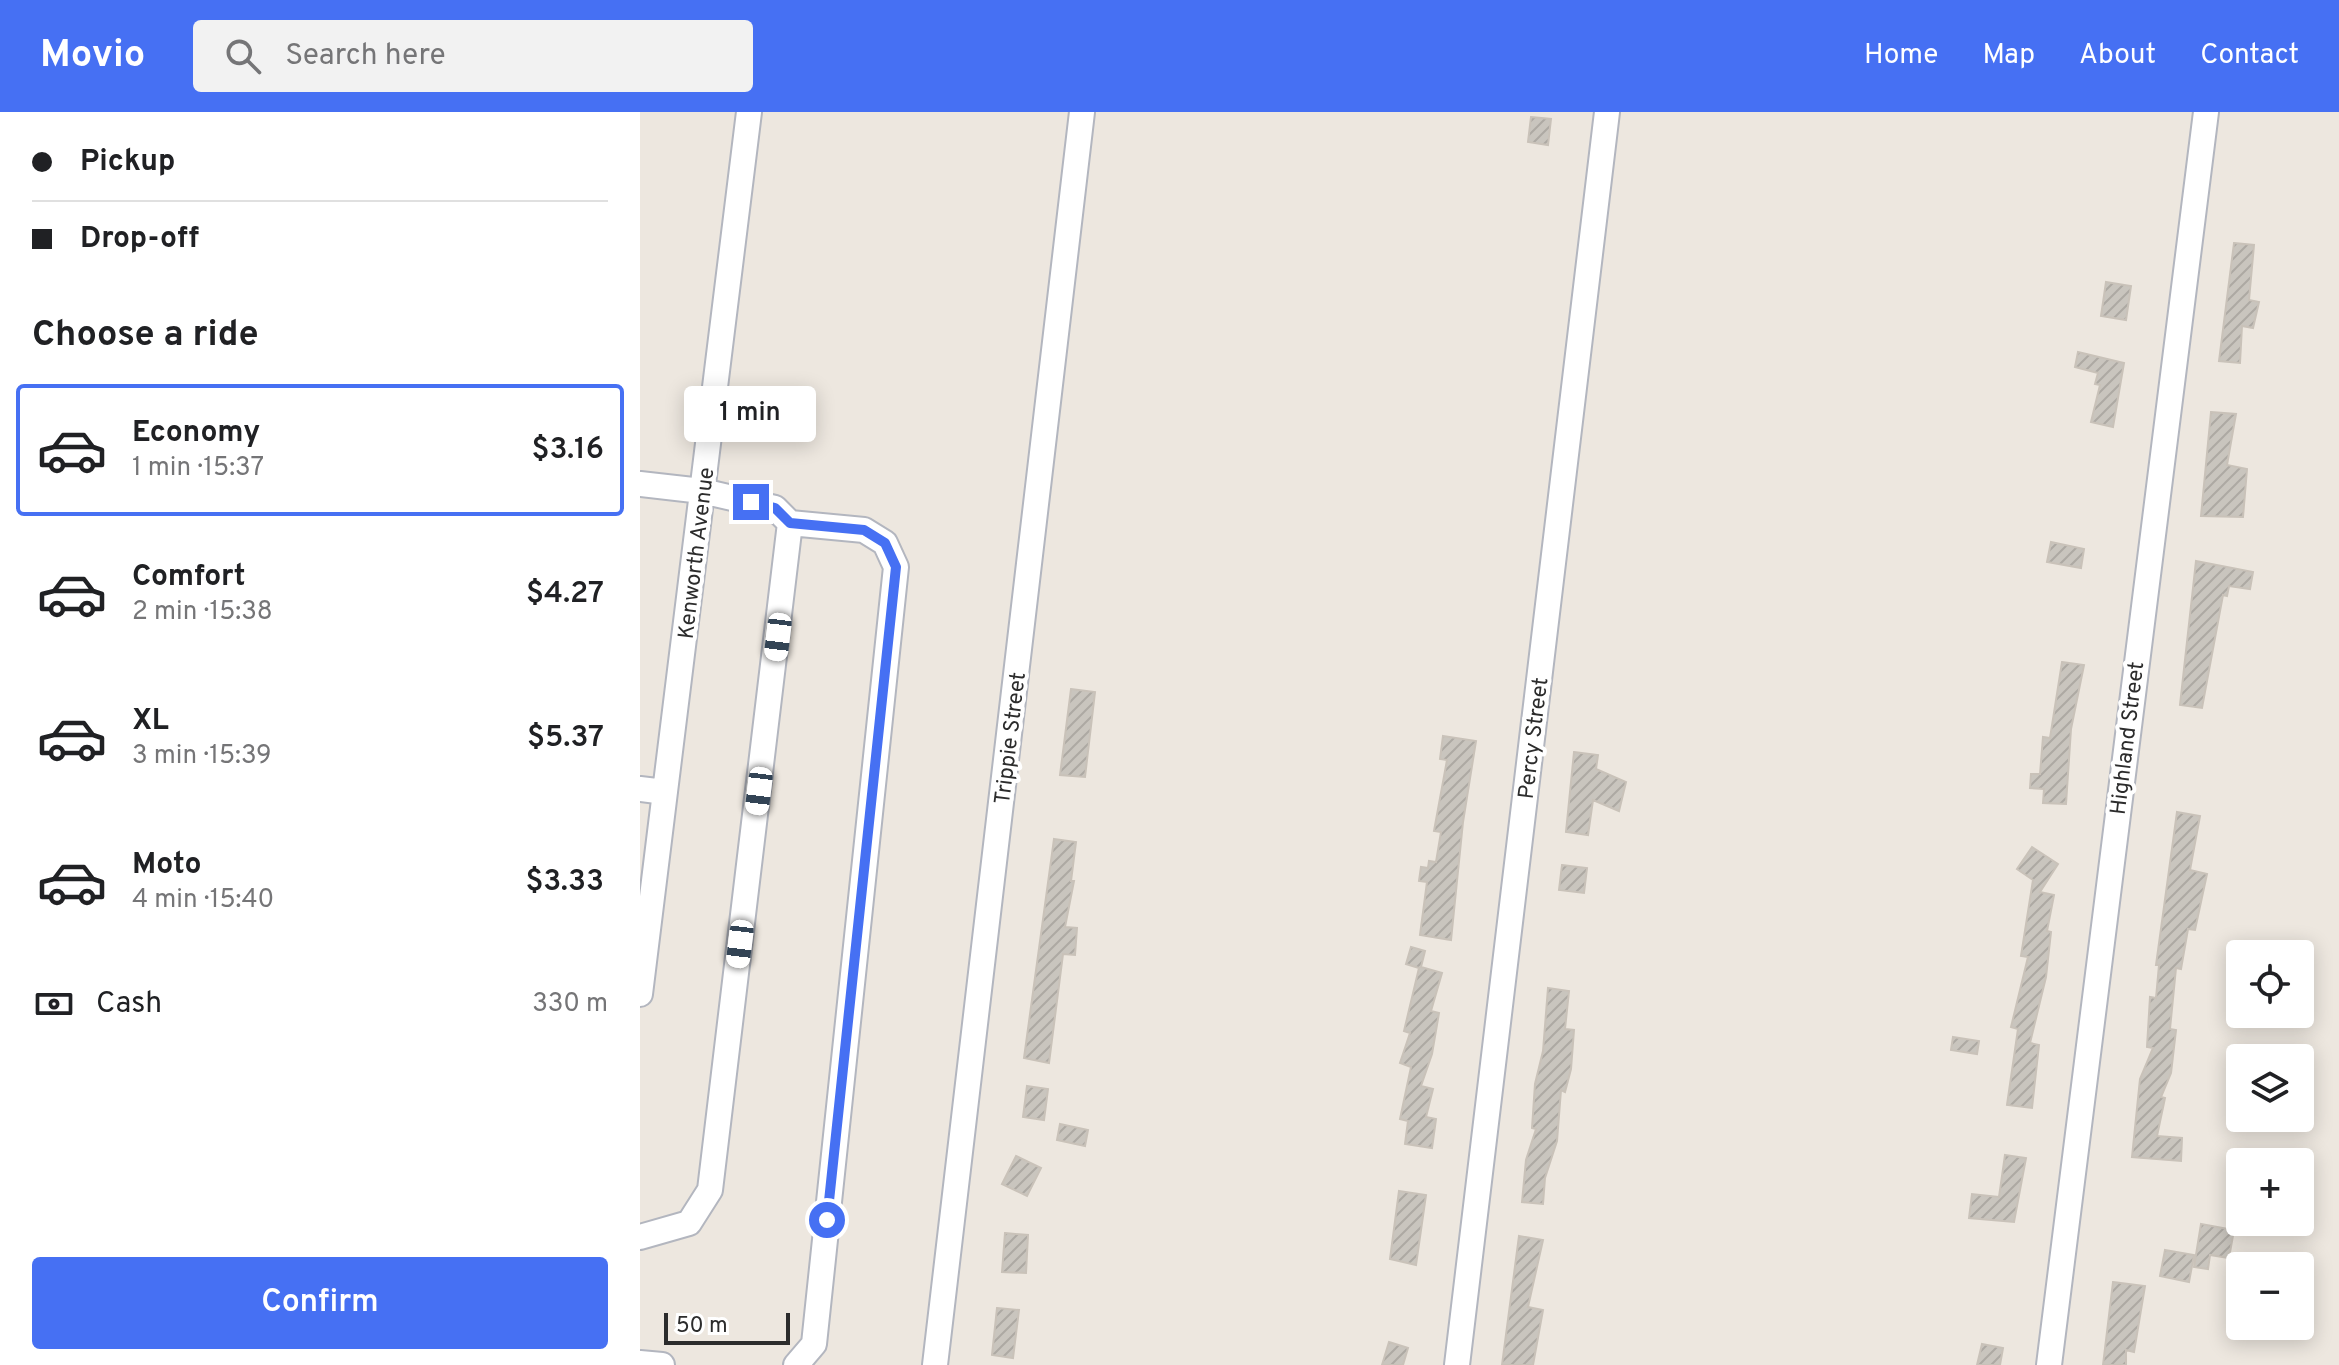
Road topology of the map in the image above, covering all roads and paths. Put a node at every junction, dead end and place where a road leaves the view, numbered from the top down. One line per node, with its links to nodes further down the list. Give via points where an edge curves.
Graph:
1 (749, 112): 6 (street, Kenworth Avenue)
2 (1082, 112): 15 (street, Trippie Street)
3 (1607, 112): 16 (street, Percy Street)
4 (2206, 112): 17 (street, Highland Street)
5 (640, 484): 6 (street)
6 (702, 491): 7 (street, via 775,508); 9 (street, Kenworth Avenue)
7 (790, 523): 11 (street, via 710,1190 689,1223); 14 (street, via 864,530 885,543 896,567 814,1344)
8 (640, 789): 9 (street)
9 (665, 792): 10 (street, Kenworth Avenue)
10 (640, 994)
11 (640, 1237)
12 (640, 1363): 13 (street)
13 (662, 1365)
14 (796, 1365)
15 (935, 1365)
16 (1457, 1365)
17 (2049, 1365)

